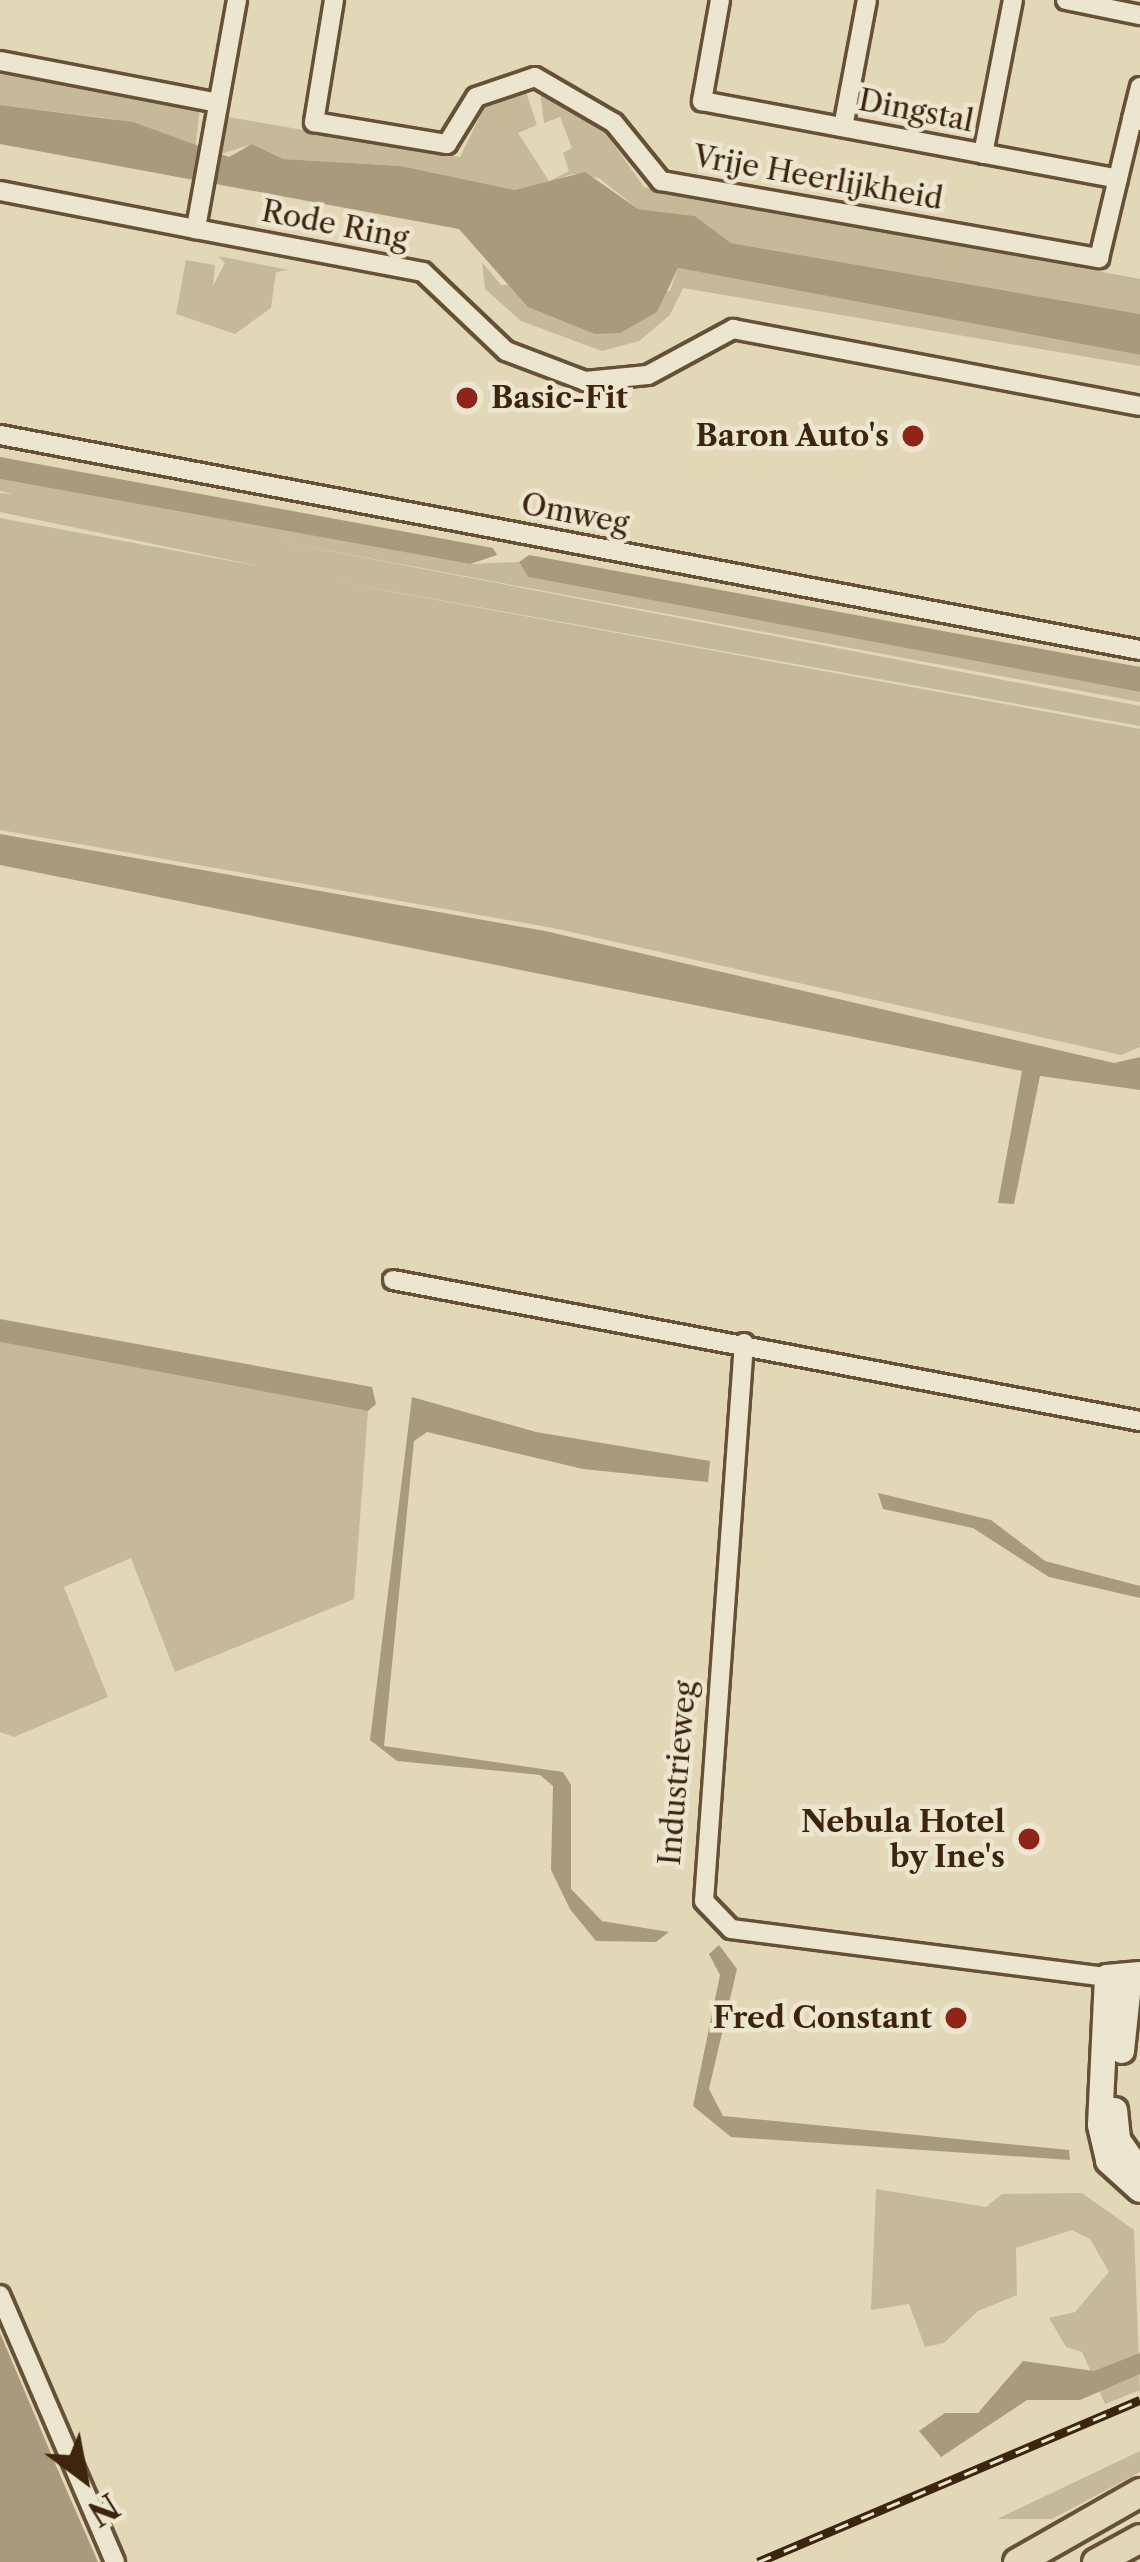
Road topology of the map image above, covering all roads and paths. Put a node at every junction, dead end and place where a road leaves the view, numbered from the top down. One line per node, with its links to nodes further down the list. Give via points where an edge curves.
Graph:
1 (236, 0): 10 (street)
2 (334, 0): 14 (street, Vrije Heerlijkheid, via 314,122 447,145 476,97 535,76 614,123 661,182 1099,258)
3 (720, 0): 12 (street, Dingstal, via 702,101)
4 (867, 0): 12 (street)
5 (1013, 0): 13 (street)
6 (1066, 0): 7 (street)
7 (1140, 15)
8 (0, 61): 10 (street)
9 (1140, 87): 11 (street)
10 (218, 103): 16 (street)
11 (1136, 120): 14 (street)
12 (843, 127): 13 (street, Dingstal)
13 (983, 154): 14 (street, Dingstal)
14 (1118, 179)
15 (0, 191): 16 (street)
16 (196, 229): 17 (street, Rode Ring, via 423,272 506,351 585,381 637,379 733,329)
17 (1140, 406)
18 (0, 435): 19 (street, Omweg)
19 (1140, 650)
20 (393, 1280): 21 (street)
21 (744, 1342): 22 (street); 23 (street, Industrieweg, via 699,1881 714,1916 755,1933)
22 (1140, 1420)
23 (1126, 1976): 24 (street, via 1115,2132); 25 (street, via 1102,2146)
24 (1140, 2172)
25 (1140, 2190)
26 (0, 2295): 29 (street)
27 (1140, 2492): 30 (main road)
28 (1140, 2538): 31 (main road)
29 (115, 2562)
30 (1017, 2562)
31 (1096, 2562)

